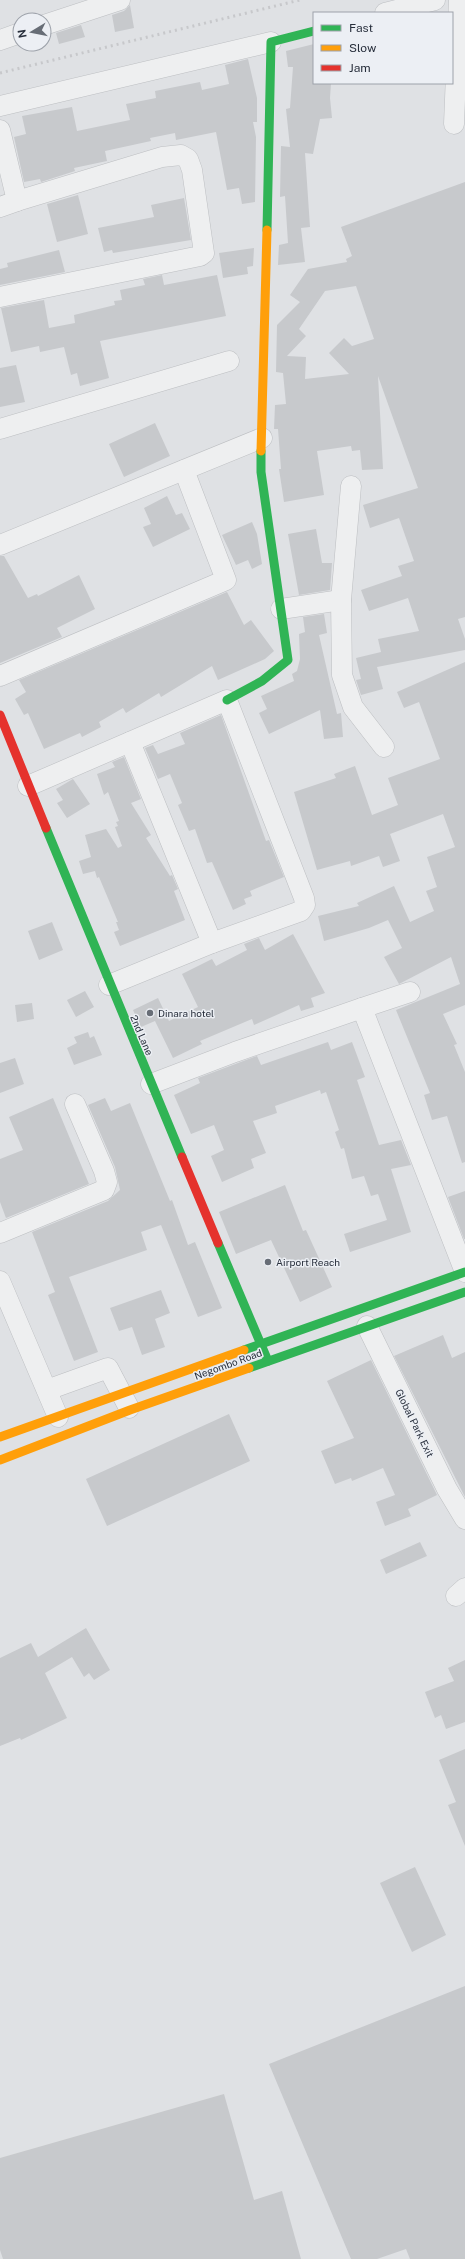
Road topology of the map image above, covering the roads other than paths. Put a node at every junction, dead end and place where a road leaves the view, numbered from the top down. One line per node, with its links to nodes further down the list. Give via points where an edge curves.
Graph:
1 (120, 0): 4 (street)
2 (435, 0): 5 (street)
3 (459, 0): 12 (street)
4 (94, 4): 6 (street)
5 (389, 12)
6 (52, 22)
7 (313, 31): 10 (main road)
8 (12, 36): 9 (street)
9 (0, 40)
10 (271, 42): 11 (street); 18 (main road)
11 (0, 106)
12 (454, 124)
13 (0, 130): 14 (street)
14 (9, 204): 15 (street, via 162,157 181,155 188,159 192,170 204,253 200,256)
15 (0, 297)
16 (229, 361): 17 (street)
17 (0, 429)
18 (262, 438): 19 (street); 23 (main road, via 261,472)
19 (184, 470): 21 (street); 24 (street, via 226,580)
20 (351, 486): 22 (street)
21 (0, 545)
22 (341, 600): 23 (street); 28 (street, via 342,675 353,707)
23 (281, 609): 25 (main road, via 288,660 262,681)
24 (0, 676)
25 (227, 700): 27 (street); 30 (street, via 304,898 304,905 301,911)
26 (0, 715): 29 (main road, 2nd Lane)
27 (130, 742): 29 (street); 30 (street)
28 (384, 747)
29 (28, 786): 31 (main road, 2nd Lane)
30 (212, 943): 31 (street)
31 (109, 985): 34 (main road, 2nd Lane)
32 (410, 992): 33 (street)
33 (362, 1008): 34 (street); 37 (street)
34 (151, 1084): 41 (main road, 2nd Lane)
35 (75, 1104): 36 (street, via 104,1172 107,1182 104,1190)
36 (0, 1233)
37 (465, 1272): 41 (main road, Negombo Road)
38 (0, 1281): 43 (street)
39 (465, 1292): 40 (main road, Negombo Road)
40 (367, 1326): 42 (main road, Negombo Road); 48 (street, Global Park Exit, via 447,1489)
41 (261, 1344): 42 (main road, 2nd Lane); 44 (main road, Negombo Road)
42 (268, 1361): 44 (main road, Negombo Road)
43 (47, 1390): 44 (street, via 108,1368); 45 (street)
44 (127, 1402): 45 (main road, Negombo Road); 47 (main road, Negombo Road)
45 (58, 1417): 46 (main road, Negombo Road)
46 (0, 1437)
47 (0, 1460)
48 (465, 1519)

